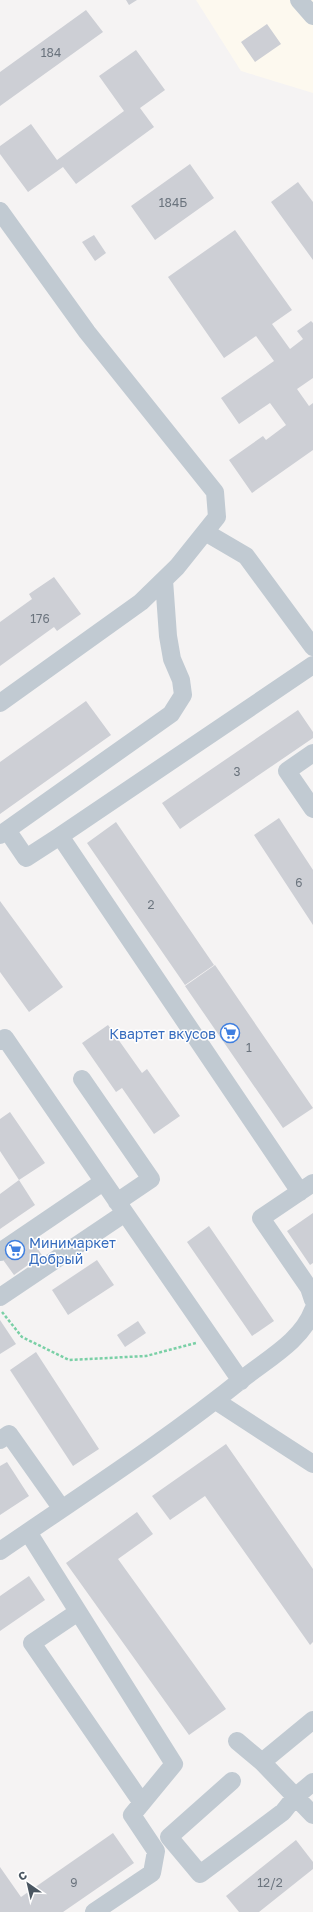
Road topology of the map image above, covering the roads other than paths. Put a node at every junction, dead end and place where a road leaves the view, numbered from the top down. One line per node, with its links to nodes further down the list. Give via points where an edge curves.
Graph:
1 (299, 0): 2 (lane)
2 (313, 17)
3 (0, 211): 4 (lane, via 87,332 214,492 217,517)
4 (205, 532): 5 (lane); 6 (lane, via 246,556)
5 (164, 580): 8 (lane, via 141,602); 11 (lane, via 168,636 183,695 171,714)
6 (313, 647)
7 (313, 665): 12 (lane)
8 (0, 703)
9 (313, 753): 10 (lane, via 287,771)
10 (313, 808)
11 (3, 832): 12 (lane, via 26,858)
12 (60, 836): 16 (lane)
13 (2, 1037): 15 (lane)
14 (82, 1079): 17 (lane, via 151,1179)
15 (103, 1182): 17 (lane); 18 (lane)
16 (306, 1187): 19 (lane, via 261,1218)
17 (121, 1208): 20 (lane); 22 (lane)
18 (0, 1252)
19 (312, 1291)
20 (0, 1297)
21 (313, 1310): 22 (lane, via 309,1321 293,1340)
22 (241, 1381): 23 (lane)
23 (216, 1402): 25 (lane); 26 (lane)
24 (0, 1440): 26 (lane, via 9,1434)
25 (313, 1464)
26 (62, 1508): 27 (lane)
27 (28, 1532): 28 (lane); 36 (lane, via 174,1764)
28 (0, 1551)
29 (78, 1612): 36 (lane, via 32,1643)
30 (313, 1720): 32 (lane)
31 (237, 1741): 32 (lane)
32 (262, 1762): 35 (lane)
33 (232, 1781): 35 (lane, via 169,1837 200,1874 283,1812)
34 (313, 1782): 35 (lane)
35 (295, 1797): 37 (lane)
36 (142, 1803): 38 (lane, via 132,1815 156,1851 152,1873)
37 (313, 1815)
38 (94, 1912)

